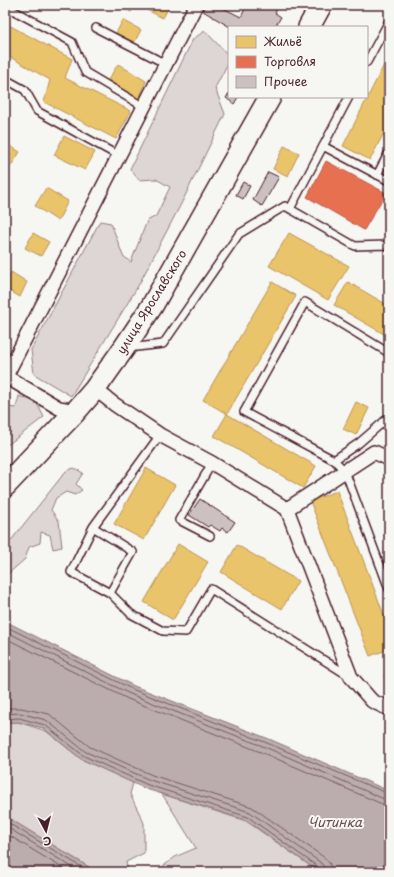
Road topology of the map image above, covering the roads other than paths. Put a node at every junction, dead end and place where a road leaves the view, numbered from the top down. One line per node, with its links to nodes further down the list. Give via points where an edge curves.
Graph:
1 (196, 5): 8 (street)
2 (321, 5): 5 (main road)
3 (5, 6): 12 (lane, via 72,42 85,72)
4 (389, 21): 7 (lane)
5 (310, 26)
6 (96, 28): 8 (lane)
7 (368, 60)
8 (166, 64): 12 (street)
9 (5, 78): 15 (lane, via 25,90 37,111)
10 (269, 98): 20 (main road, улица Ярославского, via 152,306)
11 (347, 98): 13 (lane)
12 (144, 107): 15 (street)
13 (323, 146): 16 (lane); 18 (lane)
14 (389, 152): 16 (lane)
15 (119, 156): 22 (street)
16 (377, 174): 17 (lane)
17 (389, 181)
18 (290, 209): 19 (lane, via 355,246); 20 (lane, via 285,206 239,234 163,344)
19 (389, 246)
20 (124, 348): 23 (main road, улица Ярославского)
21 (389, 353): 28 (lane, via 305,302 244,412)
22 (5, 376): 24 (street, via 59,408)
23 (95, 389): 24 (main road, улица Ярославского); 26 (street)
24 (76, 411): 31 (main road, улица Ярославского)
25 (389, 417): 28 (lane, via 359,443)
26 (160, 435): 29 (street); 33 (lane)
27 (389, 458): 30 (street, via 374,452)
28 (334, 460): 30 (lane)
29 (212, 463): 32 (street); 34 (lane, via 179,520)
30 (345, 471): 32 (street); 35 (lane)
31 (5, 486)
32 (287, 509): 37 (street)
33 (93, 527): 36 (lane, via 133,552); 36 (lane, via 70,572)
34 (210, 536)
35 (389, 589)
36 (110, 593): 37 (lane, via 131,614 163,630 186,632 211,589)
37 (351, 677): 38 (street, via 372,701)
38 (389, 709)

